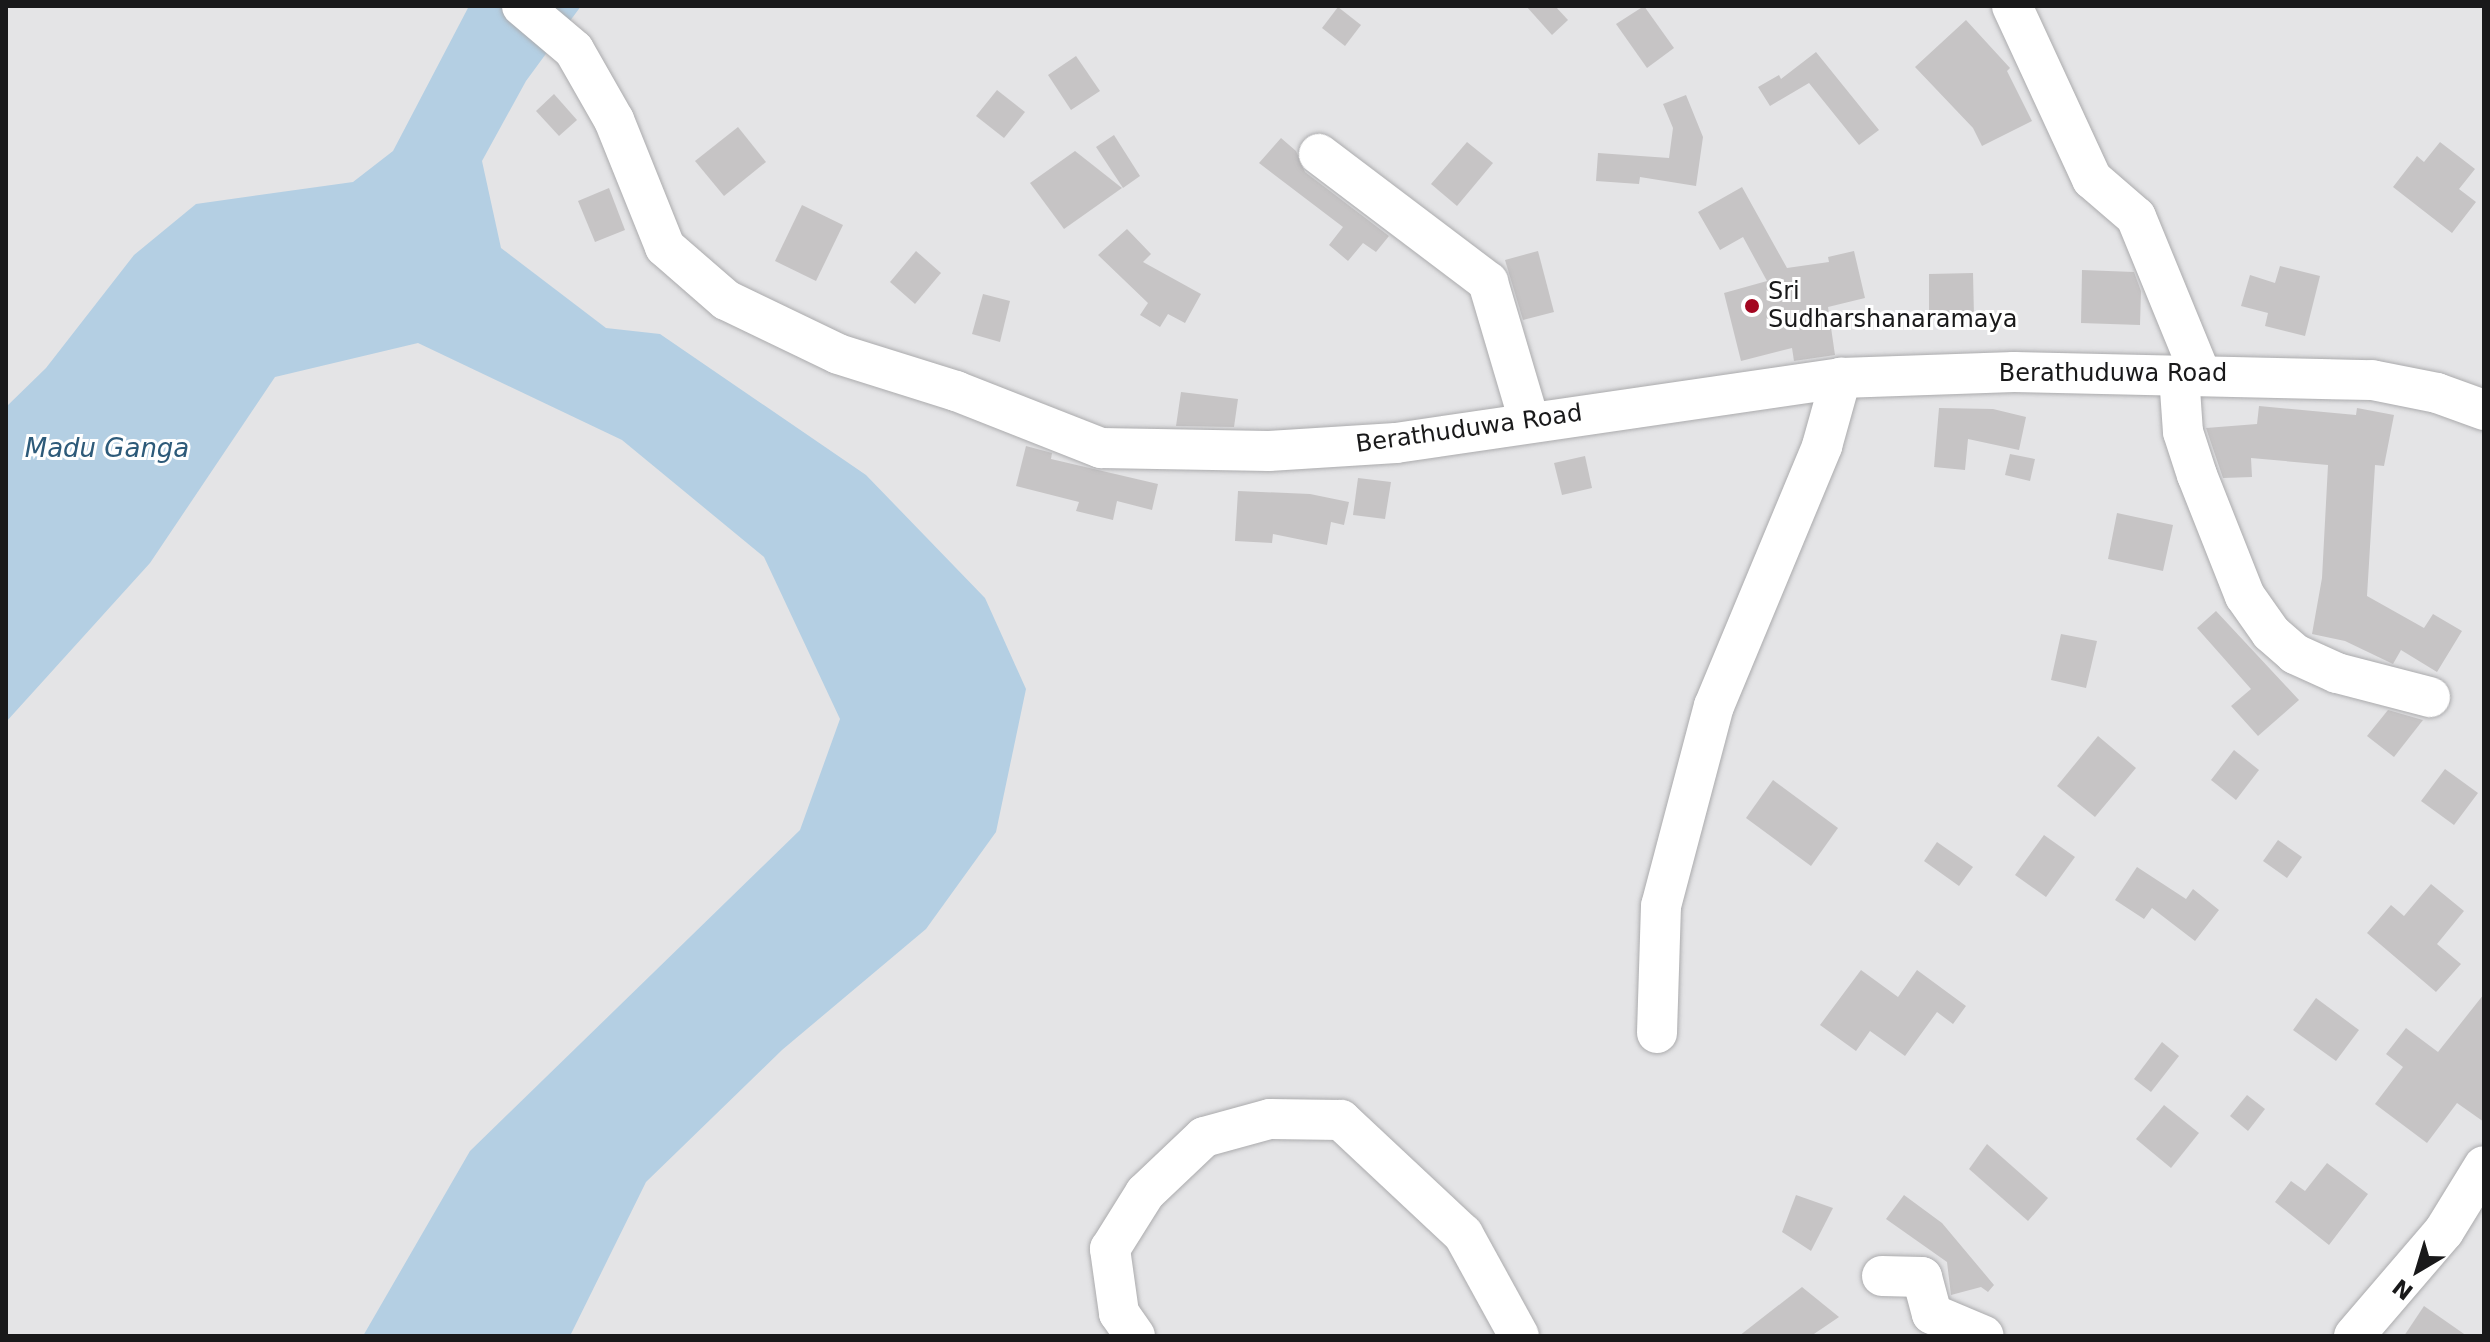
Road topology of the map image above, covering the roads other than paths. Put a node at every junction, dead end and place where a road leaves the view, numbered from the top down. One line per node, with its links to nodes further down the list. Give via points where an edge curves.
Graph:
1 (522, 6): 7 (street, Berathuduwa Road, via 574,50 614,120 665,247 726,300 838,354 956,391 1101,448 1269,451 1396,443)
2 (2012, 6): 4 (street, via 2092,179 2136,217)
3 (1319, 154): 7 (street, via 1488,282)
4 (2190, 374): 5 (street, Berathuduwa Road, via 2014,372); 6 (street, Berathuduwa Road, via 2372,380 2437,393); 8 (street, via 2183,432 2245,596 2271,633 2295,654 2337,673)
5 (1841, 378): 7 (street, Berathuduwa Road); 9 (street, via 1822,446 1714,706 1661,906)
6 (2484, 410)
7 (1529, 420)
8 (2430, 697)
9 (1657, 1033)
10 (2484, 1166): 15 (street, via 2444,1231)
11 (1882, 1276): 14 (street, via 1922,1277 1932,1314)
12 (1135, 1336): 13 (street, via 1119,1313 1110,1249 1145,1193 1204,1137 1284,1119 1341,1120 1463,1234)
13 (1519, 1336)
14 (1984, 1336)
15 (2354, 1336)

